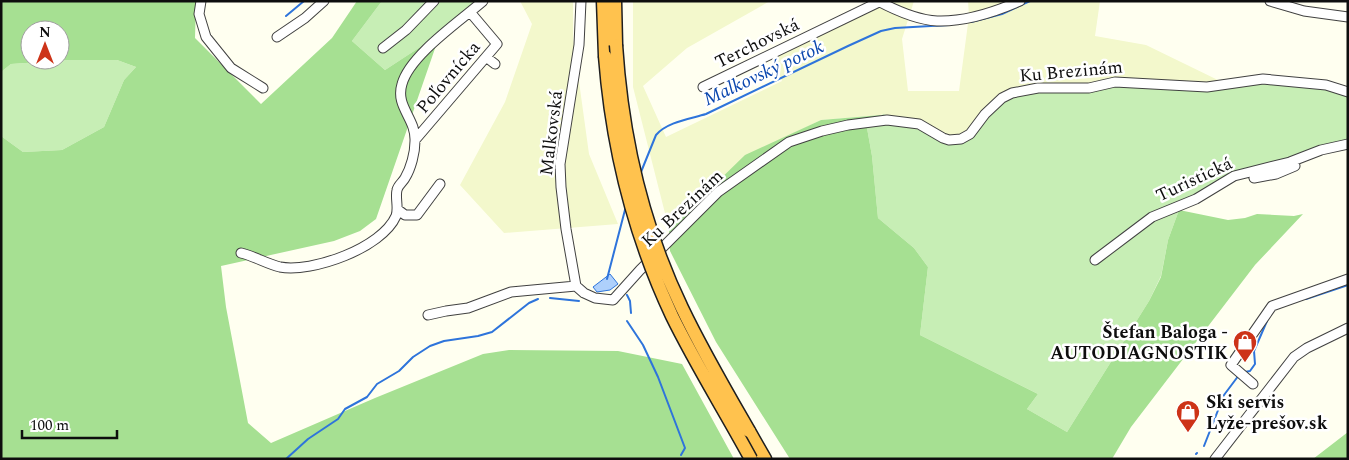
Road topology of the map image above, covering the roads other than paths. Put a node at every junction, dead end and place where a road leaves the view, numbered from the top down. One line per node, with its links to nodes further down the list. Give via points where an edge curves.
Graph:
1 (201, 1): 18 (street, via 199,14 206,37 231,68)
2 (324, 1): 13 (street)
3 (434, 1): 14 (street)
4 (483, 1): 11 (street)
5 (581, 1): 29 (street, Malkovská, via 579,45 560,164 566,229)
6 (603, 1): 33 (highway, bridge, via 610,107 635,222 659,286 688,348)
7 (615, 1): 34 (highway, bridge, via 621,99 629,149 654,242 694,332)
8 (1020, 1): 10 (street, Terchovská, via 984,14 937,21)
9 (1270, 1): 12 (street, via 1304,11)
10 (879, 2): 17 (street, Terchovská)
11 (470, 12): 15 (street, Poľovnícka, via 497,44); 20 (street, via 417,57 404,79 401,103 410,118)
12 (1348, 17)
13 (277, 37)
14 (383, 48)
15 (486, 57): 16 (street); 20 (street, Poľovnícka)
16 (495, 64)
17 (703, 87)
18 (263, 88)
19 (1348, 92): 29 (street, Ku Brezinám, via 1326,86 1263,79 1207,87 1116,82 1089,88 1038,88 1012,93 1002,98 970,134 961,139 943,138 919,124 887,120 848,124 790,142 718,192 613,300 595,298)
20 (415, 140): 25 (street, via 408,170 397,189)
21 (1348, 144): 27 (street, Turistická, via 1234,176 1196,198 1152,217)
22 (1348, 149): 23 (street, Turistická, via 1328,153 1276,174)
23 (1254, 178)
24 (440, 184): 25 (street, via 417,215 405,215)
25 (397, 209): 26 (street, via 385,232 345,256 324,263 301,268 279,267)
26 (241, 253)
27 (1095, 260)
28 (1348, 279): 32 (street, via 1272,306 1231,364)
29 (576, 286): 30 (street, via 511,292 468,308)
30 (428, 316)
31 (1348, 328): 35 (street, via 1294,357)
32 (1253, 384)
33 (751, 459)
34 (765, 459)
35 (1215, 459)

